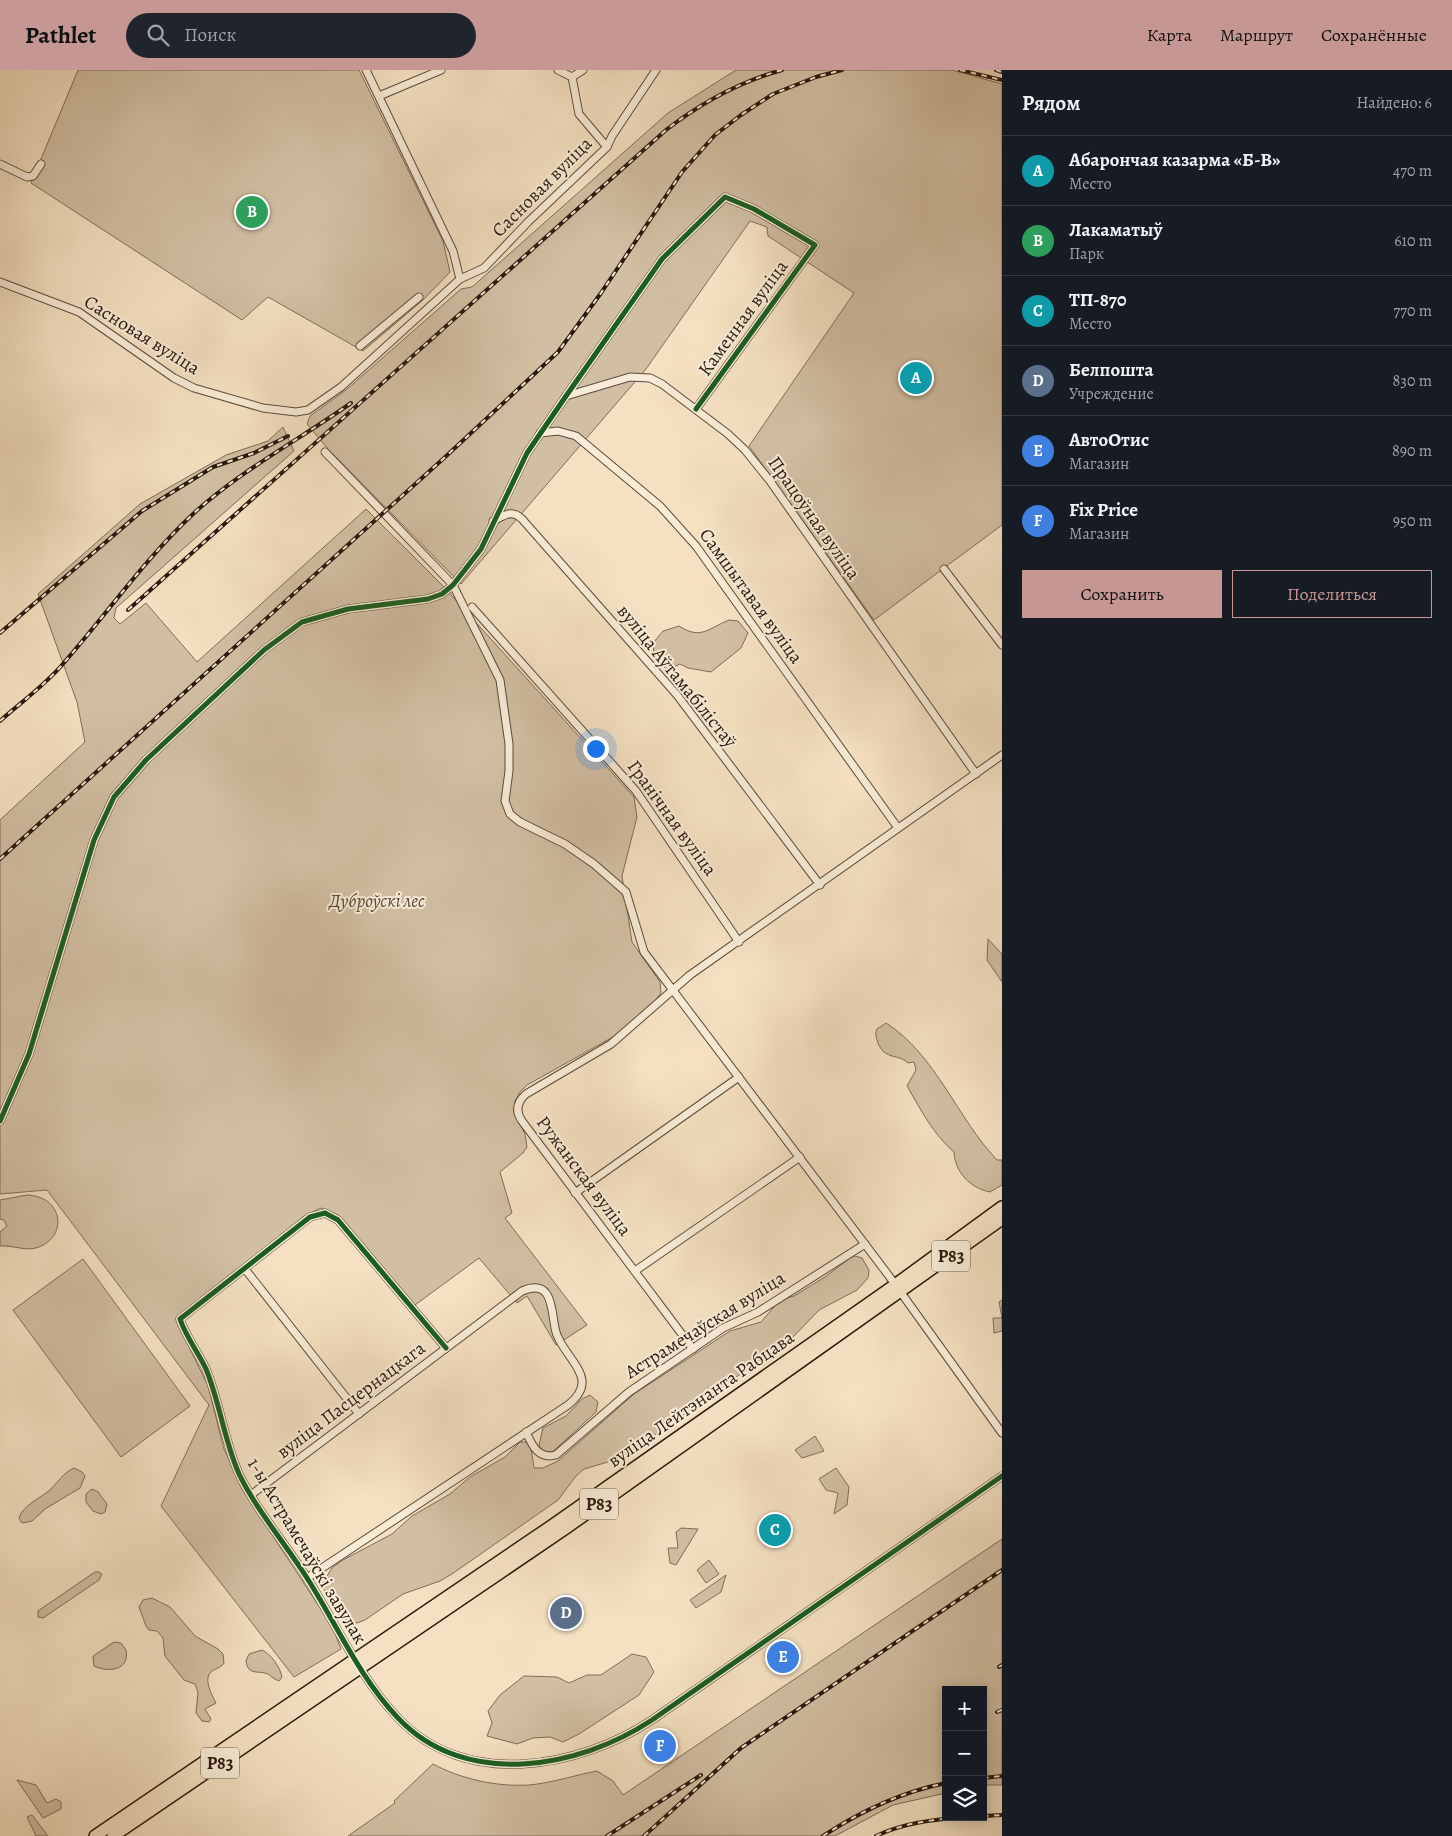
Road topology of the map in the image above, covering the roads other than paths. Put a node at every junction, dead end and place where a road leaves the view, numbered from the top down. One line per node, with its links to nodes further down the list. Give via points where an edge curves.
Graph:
1 (366, 70): 7 (street)
2 (440, 70): 7 (street)
3 (558, 70): 6 (street)
4 (583, 70): 6 (street)
5 (656, 70): 8 (street)
6 (572, 77): 8 (street, Сасновая вуліца, via 580,114)
7 (379, 96): 11 (street, via 453,251)
8 (607, 147): 11 (street, Сасновая вуліца, via 484,268)
9 (0, 164): 10 (street, via 27,177 33,176)
10 (41, 164)
11 (460, 279): 12 (street, Сасновая вуліца, via 341,387 308,410 296,412 263,408 194,388 174,378 79,312)
12 (0, 282)
13 (419, 297): 14 (street)
14 (360, 346)
15 (566, 396): 16 (street, Працоўная вуліца, via 630,377 644,376 662,384); 16 (street, Каменная вуліца, via 662,259 725,197 754,209 815,245); 17 (street)
16 (696, 409): 25 (street, Працоўная вуліца, via 736,442 762,470)
17 (540, 434): 19 (street); 26 (street, Самшытавая вуліца, via 558,431 576,436 673,519)
18 (325, 452): 21 (street)
19 (493, 521): 21 (street, via 481,549); 27 (street, вуліца Аўтамабілістаў, via 510,513 522,519 677,695)
20 (944, 569): 23 (street)
21 (453, 585): 29 (street, via 500,680 509,744 507,808 520,822 565,844 594,864 626,892 644,952); 31 (street, via 428,599 348,609 302,622 264,650 140,768 114,797 94,840 24,1066)
22 (472, 606): 28 (street, Гранічная вуліца, via 636,791)
23 (1002, 646)
24 (1002, 755): 25 (street)
25 (976, 774): 26 (street)
26 (898, 828): 27 (street)
27 (820, 885): 28 (street)
28 (739, 942): 29 (street)
29 (673, 990): 30 (street); 33 (street, Ружанская вуліца, via 611,1044 526,1094 520,1101 519,1116)
30 (739, 1077): 32 (street); 33 (street)
31 (0, 1120)
32 (800, 1157): 36 (street); 38 (street)
33 (575, 1193): 38 (street, Ружанская вуліца)
34 (1002, 1206): 39 (highway, вуліца Лейтэнанта Рабцава / Р83)
35 (1002, 1219): 39 (highway, вуліца Лейтэнанта Рабцава / Р83)
36 (865, 1244): 39 (street); 41 (street, Астрамечаўская вуліца)
37 (245, 1269): 40 (street, via 310,1217 325,1213 338,1220); 42 (street); 46 (street, 1-ы Астрамечаўскі завулак, via 180,1319 205,1368 229,1449)
38 (635, 1271): 41 (street, Ружанская вуліца)
39 (898, 1289): 44 (street); 48 (highway, вуліца Лейтэнанта Рабцава / Р83, via 550,1527)
40 (446, 1348): 42 (street, вуліца Пасцернацкага); 43 (street, вуліца Пасцернацкага, via 522,1291 534,1288 545,1293 553,1309 558,1338 578,1368 583,1383 577,1397 568,1405)
41 (693, 1349): 43 (street, Астрамечаўская вуліца, via 629,1392 556,1455 538,1452)
42 (359, 1414): 46 (street, вуліца Пасцернацкага)
43 (526, 1432): 47 (street)
44 (1002, 1432)
45 (1002, 1476): 48 (street, 1-ы Астрамечаўскі завулак, via 644,1725 619,1740 589,1751 541,1762 506,1764 486,1763 452,1754 407,1727)
46 (251, 1495): 47 (street, 1-ы Астрамечаўскі завулак)
47 (307, 1578): 48 (street, 1-ы Астрамечаўскі завулак)
48 (357, 1664): 49 (highway, вуліца Лейтэнанта Рабцава / Р83); 50 (highway, вуліца Лейтэнанта Рабцава / Р83)
49 (95, 1836)
50 (113, 1836)

